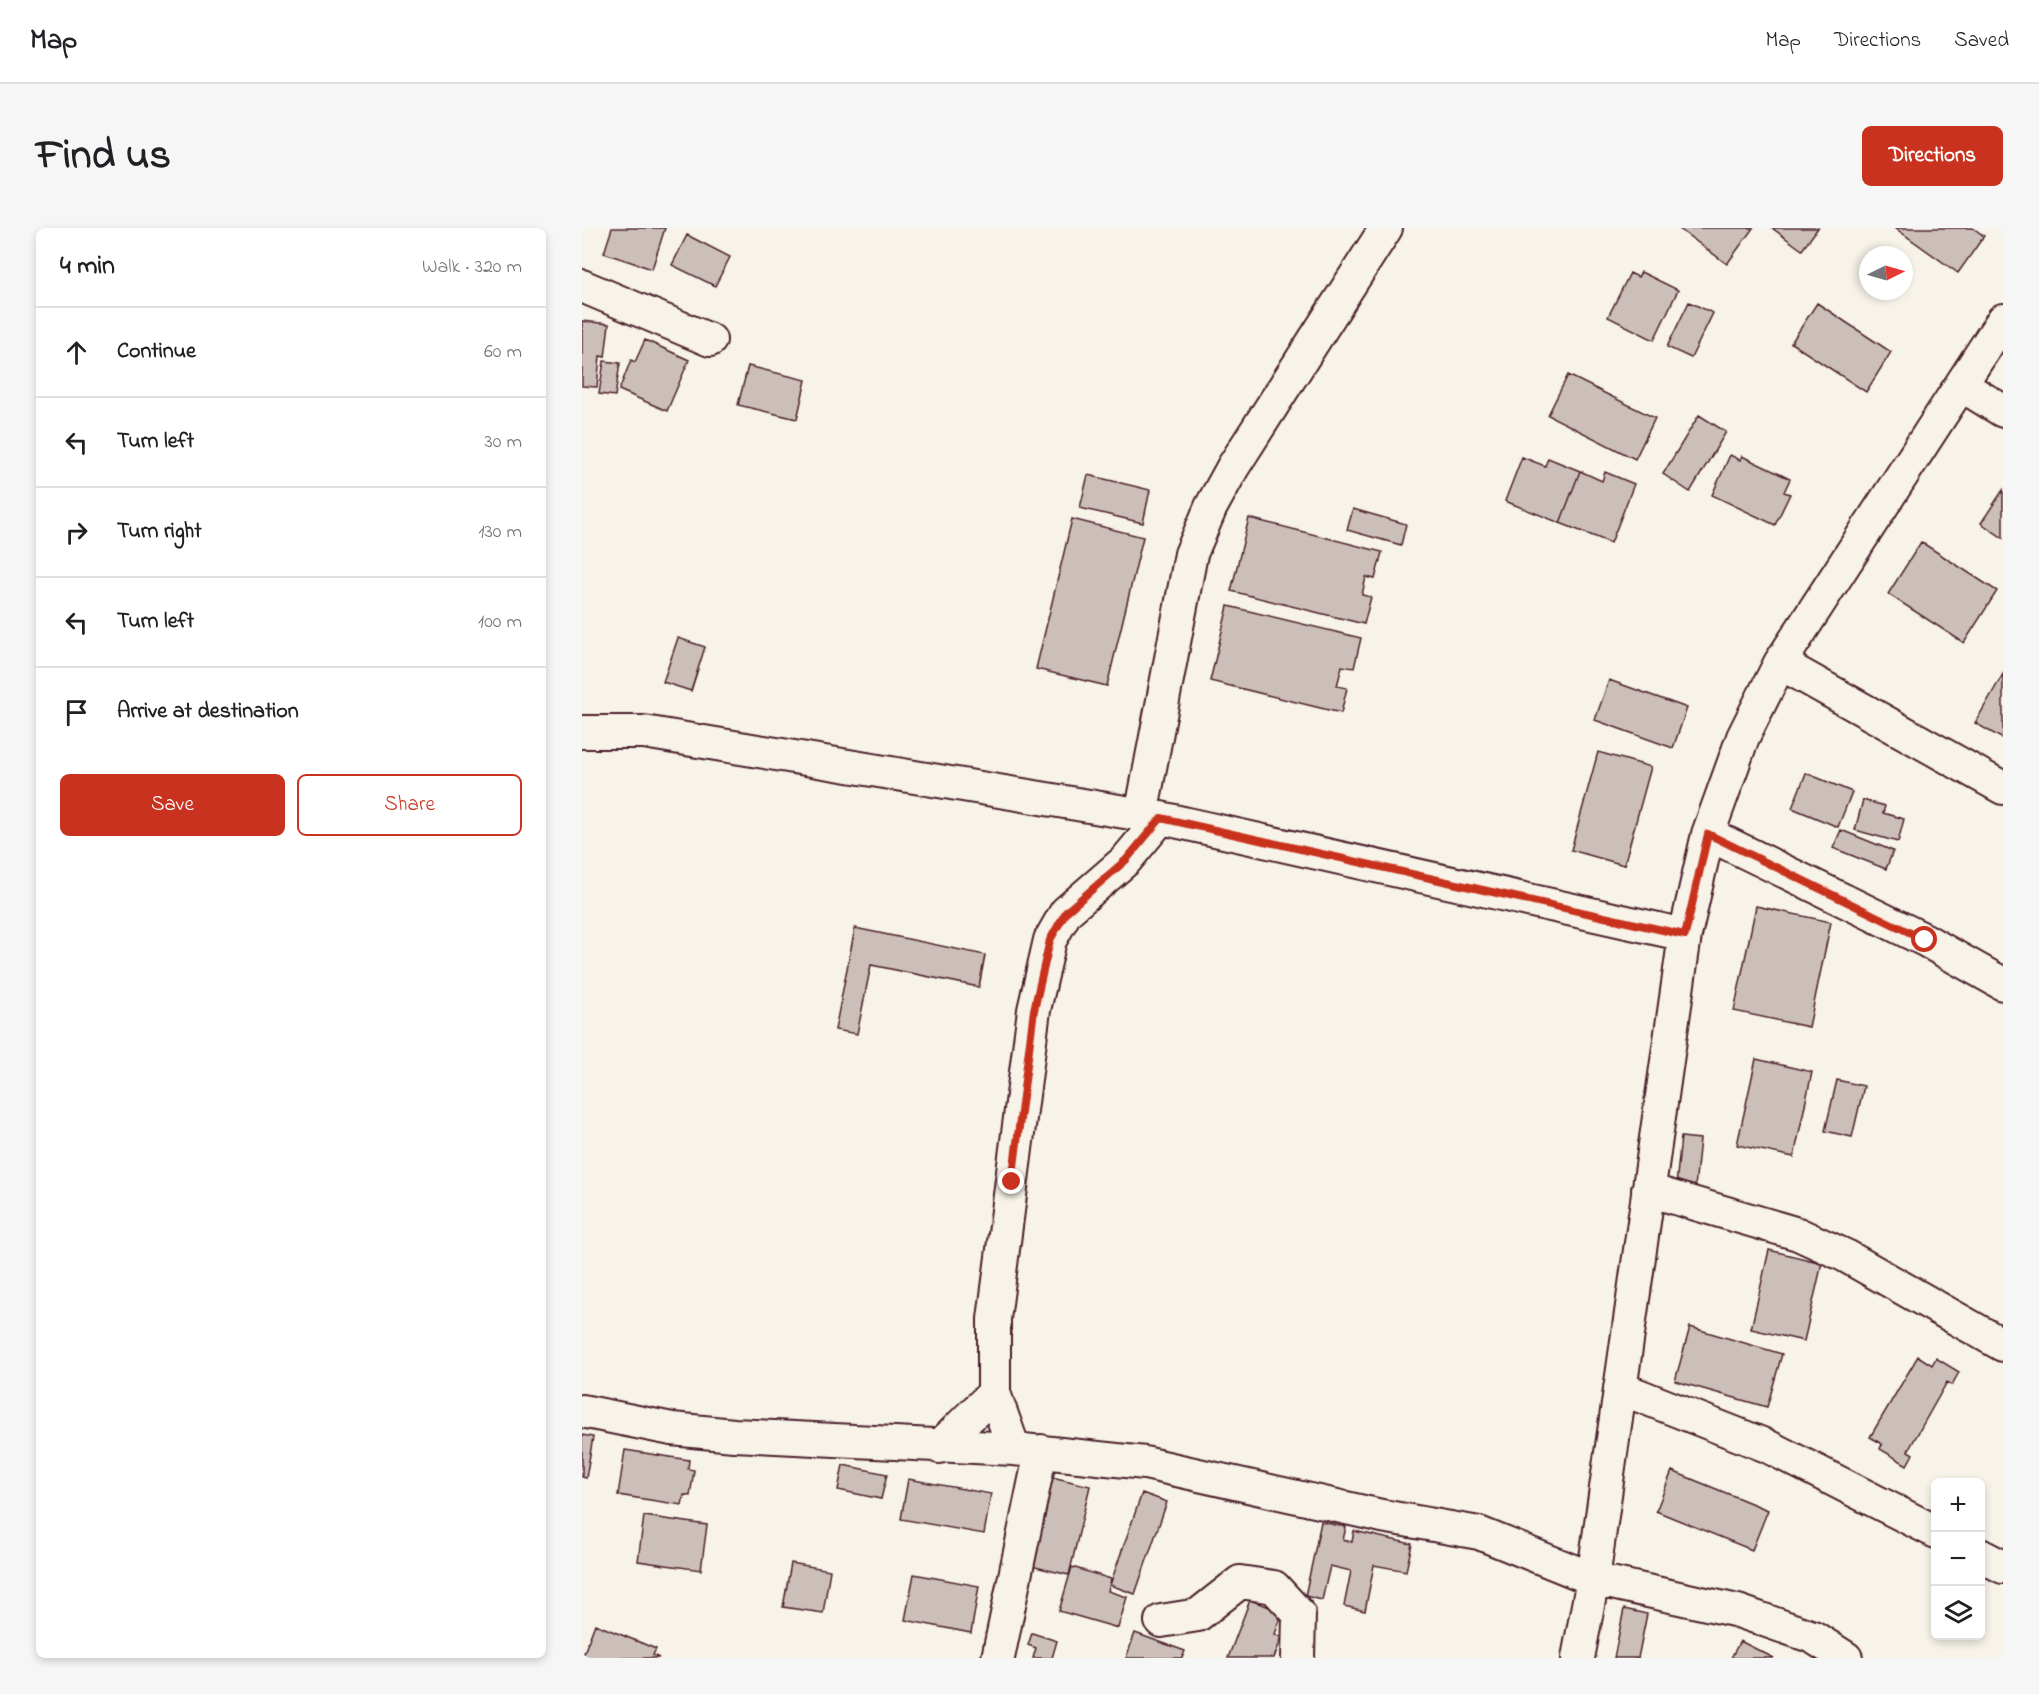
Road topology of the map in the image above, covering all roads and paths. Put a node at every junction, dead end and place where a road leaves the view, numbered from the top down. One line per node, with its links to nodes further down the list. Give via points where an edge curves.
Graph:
1 (1386, 228): 10 (street, via 1233,467 1191,554)
2 (582, 286): 4 (street)
3 (2003, 320): 5 (street)
4 (710, 340)
5 (1961, 386): 6 (street); 7 (street)
6 (2003, 411)
7 (1780, 663): 9 (street); 11 (street, via 1743,738)
8 (582, 732): 10 (street, via 644,732)
9 (2003, 788)
10 (1151, 817): 12 (street); 17 (street, via 1126,860 1066,912 1050,940 1034,1010 994,1319)
11 (1708, 834): 12 (street); 13 (street, via 1925,940)
12 (1685, 935): 14 (street)
13 (2003, 984)
14 (1648, 1190): 15 (street, via 1798,1234 1846,1256); 16 (street)
15 (2003, 1345)
16 (1620, 1388): 21 (street, via 1767,1446); 24 (street)
17 (994, 1393): 19 (street); 20 (street)
18 (582, 1411): 19 (street, via 672,1429)
19 (939, 1447): 20 (street)
20 (1028, 1450): 24 (street, via 1145,1463 1382,1516 1479,1533); 26 (street)
21 (1931, 1530)
22 (1985, 1558): 23 (street)
23 (2003, 1567)
24 (1593, 1579): 28 (street); 29 (street, via 1738,1611 1813,1637)
25 (1161, 1621): 27 (street, via 1198,1615 1240,1582 1274,1587 1299,1614)
26 (998, 1658)
27 (1298, 1658)
28 (1578, 1658)
29 (1846, 1658)

